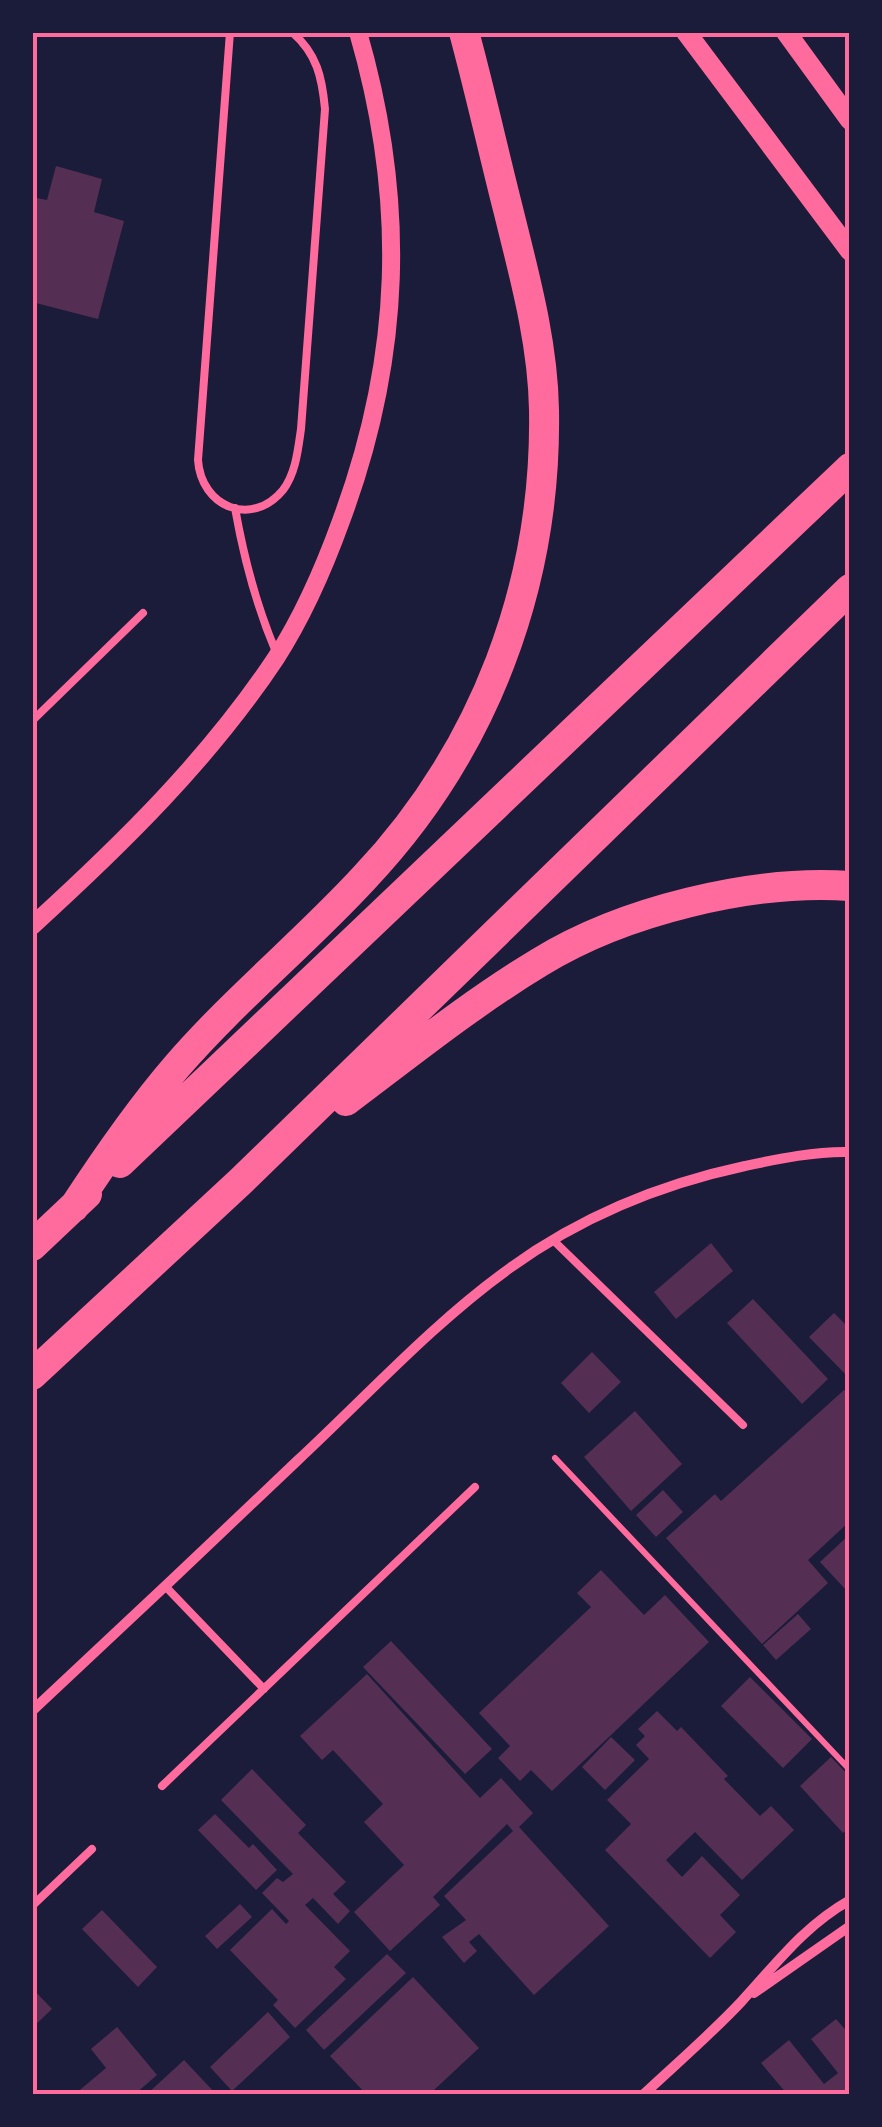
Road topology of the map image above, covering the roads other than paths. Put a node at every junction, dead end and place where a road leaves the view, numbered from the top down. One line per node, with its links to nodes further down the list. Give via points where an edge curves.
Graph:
1 (230, 32): 10 (lane, via 198,460 207,492)
2 (292, 32): 10 (lane, via 318,64 325,109 301,429 283,490 252,508)
3 (358, 32): 13 (street, via 386,162 392,232 388,338 364,458 324,568)
4 (464, 32): 19 (highway, via 532,305 544,408 540,510 520,612 483,708 431,798 366,877 178,1065)
5 (686, 32): 8 (main road)
6 (786, 32): 7 (main road)
7 (849, 119)
8 (850, 251)
9 (850, 468): 19 (highway)
10 (235, 508): 13 (lane, via 257,608)
11 (850, 589): 18 (highway)
12 (142, 613): 14 (lane)
13 (277, 656): 16 (street, via 156,807)
14 (32, 721)
15 (850, 886): 18 (highway, via 727,894 632,919 543,960)
16 (32, 926)
17 (850, 1152): 20 (street, via 720,1171 607,1212)
18 (240, 1182): 22 (highway)
19 (74, 1207): 21 (highway)
20 (553, 1240): 23 (lane); 25 (street, via 468,1302)
21 (32, 1246)
22 (32, 1375)
23 (743, 1425)
24 (475, 1487): 26 (lane)
25 (165, 1586): 26 (lane); 27 (street)
26 (264, 1689): 28 (lane)
27 (32, 1711)
28 (162, 1786)
29 (92, 1849): 31 (lane)
30 (850, 1900): 33 (street, via 796,1939)
31 (32, 1906)
32 (850, 1926): 33 (street)
33 (740, 2002): 34 (street)
34 (644, 2094)

